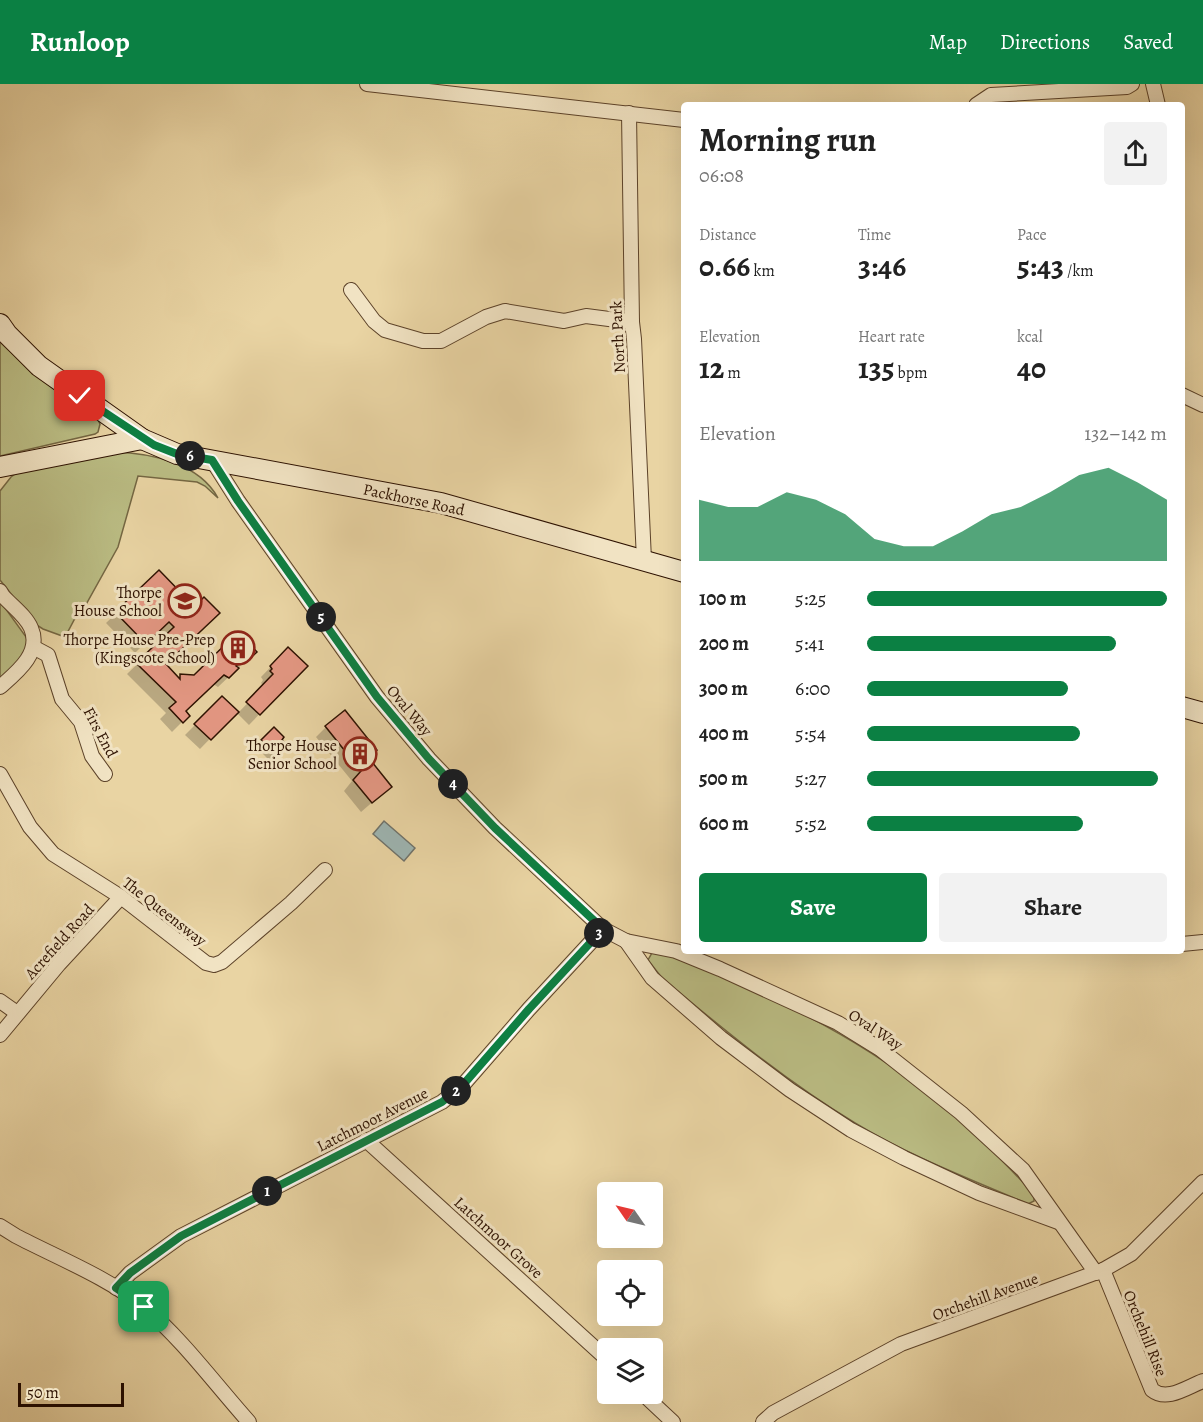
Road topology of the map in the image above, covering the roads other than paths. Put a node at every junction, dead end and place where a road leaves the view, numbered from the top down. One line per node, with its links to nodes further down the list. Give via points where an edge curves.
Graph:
1 (367, 84): 6 (street)
2 (1132, 84): 4 (street, via 991,95)
3 (1153, 84): 5 (street)
4 (980, 102)
5 (1157, 102)
6 (630, 113): 7 (street); 9 (street, North Park)
7 (681, 120)
8 (351, 290): 9 (street, via 385,330 423,341 441,341 505,311 564,321 586,316)
9 (632, 322): 16 (street, North Park)
10 (0, 324): 13 (main road, Packhorse Road, via 39,366)
11 (1185, 396): 12 (street)
12 (1203, 405)
13 (142, 439): 14 (main road, Packhorse Road, via 177,454); 15 (main road)
14 (212, 460): 16 (main road, Packhorse Road, via 441,503); 27 (street, Oval Way, via 377,697 495,828)
15 (1, 470)
16 (644, 560): 17 (main road, Packhorse Road)
17 (681, 571)
18 (0, 591): 19 (street, via 31,627)
19 (33, 647): 20 (street, via 23,666); 24 (street, Firs End, via 48,655 62,699 81,722 92,756)
20 (0, 687)
21 (1185, 708): 22 (main road)
22 (1203, 713)
23 (0, 774): 26 (street, The Queensway, via 30,827 53,854)
24 (105, 774)
25 (325, 870): 26 (street, The Queensway, via 214,965 186,950)
26 (121, 897): 34 (street, Acrefield Road)
27 (603, 929): 28 (street, Oval Way); 36 (street, Latchmoor Avenue, via 462,1086 442,1102)
28 (626, 941): 31 (street, Oval Way); 38 (street, Oval Way, via 652,978 721,1038 851,1130 979,1193)
29 (1203, 942): 30 (street)
30 (1185, 944)
31 (681, 953)
32 (683, 954): 38 (street, Oval Way, via 838,1023 880,1049 961,1113 1023,1170)
33 (0, 1001): 34 (street)
34 (17, 1013): 35 (street, Acrefield Road)
35 (0, 1035)
36 (366, 1140): 41 (street, Latchmoor Avenue, via 181,1236); 42 (street, Latchmoor Grove)
37 (1203, 1182): 40 (street, Orchehill Avenue, via 1131,1254)
38 (1058, 1222): 40 (street, Oval Way)
39 (0, 1226): 41 (street)
40 (1099, 1271): 43 (street, Orchehill Rise, via 1152,1390 1165,1396); 47 (street, Orchehill Avenue, via 901,1344)
41 (116, 1288): 45 (street, via 144,1307 176,1339)
42 (597, 1350)
43 (1203, 1381)
44 (654, 1404): 46 (street)
45 (249, 1422)
46 (673, 1422)
47 (763, 1422)

